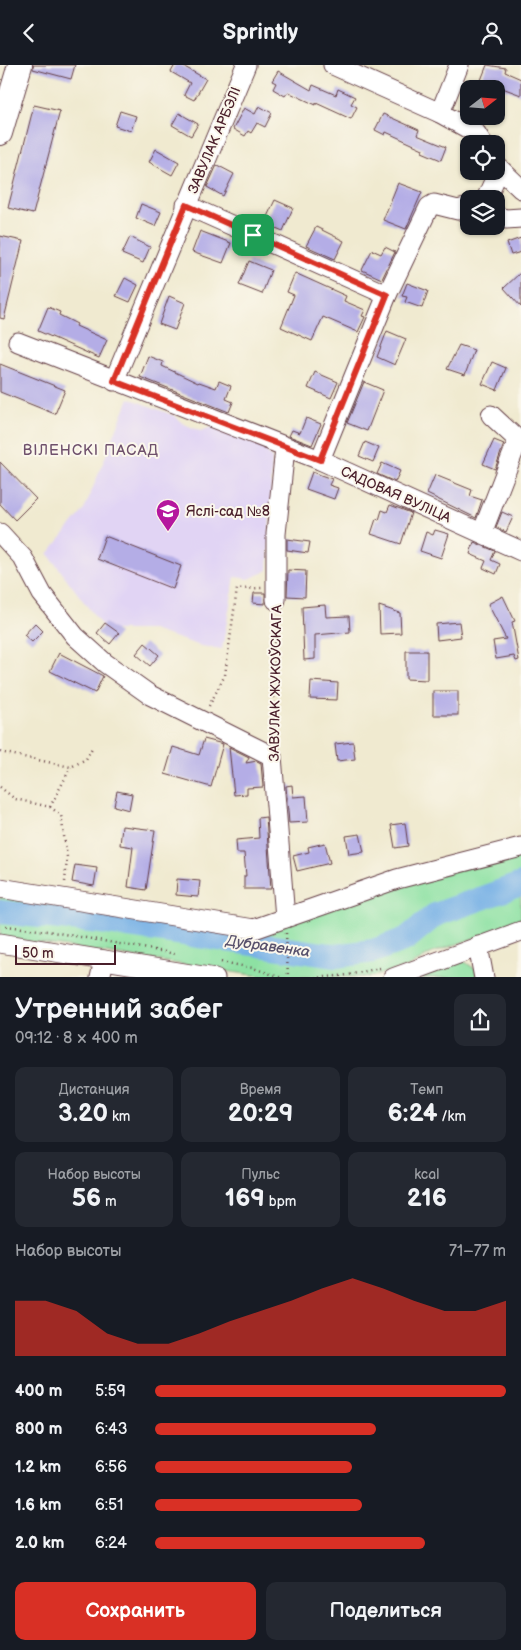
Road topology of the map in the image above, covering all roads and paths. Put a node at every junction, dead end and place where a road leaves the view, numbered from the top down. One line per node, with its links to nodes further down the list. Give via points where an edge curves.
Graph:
1 (20, 65): 6 (main road)
2 (246, 65): 10 (street, ЗАВУЛАК АРБЭЛІ)
3 (333, 65): 5 (street)
4 (458, 65): 5 (street)
5 (440, 113): 7 (street)
6 (0, 133)
7 (477, 135)
8 (505, 174): 9 (street)
9 (521, 189)
10 (186, 205): 14 (street); 16 (street, ЗАВУЛАК АРБЭЛІ)
11 (460, 209): 14 (street, via 439,204 429,207)
12 (521, 218): 13 (street)
13 (505, 219)
14 (387, 295): 19 (street)
15 (18, 342): 16 (street, САДОВАЯ ВУЛІЦА)
16 (114, 381): 18 (street, САДОВАЯ ВУЛІЦА)
17 (491, 415): 21 (street, via 518,440)
18 (285, 448): 19 (street, САДОВАЯ ВУЛІЦА); 23 (street, ЗАВУЛАК ЖУКОЎСКАГА, via 276,534)
19 (320, 460): 21 (street, САДОВАЯ ВУЛІЦА)
20 (0, 533): 24 (street, via 23,558 42,594 75,636 105,663 150,695)
21 (482, 533): 22 (street, САДОВАЯ ВУЛІЦА)
22 (521, 551)
23 (276, 594): 24 (path, via 237,589 225,675); 27 (path, ЗАВУЛАК ЖУКОЎСКАГА)
24 (202, 721): 27 (street)
25 (92, 748): 28 (path, via 86,759)
26 (0, 752): 28 (path)
27 (272, 757): 34 (street, ЗАВУЛАК ЖУКОЎСКАГА)
28 (71, 767): 30 (path)
29 (0, 787): 30 (path, via 14,799)
30 (50, 807): 32 (path, via 61,815 67,857)
31 (521, 847): 34 (street, via 397,879)
32 (65, 882)
33 (0, 888): 34 (street, via 254,929)
34 (285, 924): 42 (path)
35 (0, 926): 39 (path)
36 (521, 931): 38 (street)
37 (0, 943): 40 (street)
38 (478, 946): 43 (street); 44 (street)
39 (185, 955)
40 (102, 969): 41 (street)
41 (214, 969): 42 (path, via 253,968)
42 (286, 977)
43 (393, 977)
44 (484, 977)

